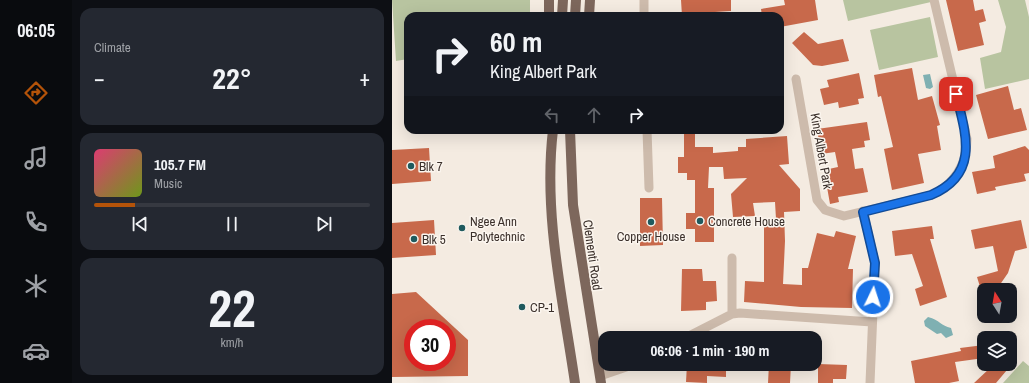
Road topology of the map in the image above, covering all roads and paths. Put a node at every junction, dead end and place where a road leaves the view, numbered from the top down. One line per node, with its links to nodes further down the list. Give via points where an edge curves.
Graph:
1 (550, 0): 7 (main road)
2 (563, 0): 8 (main road)
3 (576, 0): 9 (main road)
4 (590, 0): 10 (main road)
5 (644, 0): 11 (street)
6 (934, 0): 17 (street, King Albert Park, via 967,139 965,159 954,178 941,191)
7 (549, 12)
8 (562, 12)
9 (575, 12)
10 (589, 12)
11 (644, 12)
12 (796, 79): 17 (street, King Albert Park, via 817,200 825,210 844,216)
13 (552, 134): 24 (main road, via 550,154 551,214)
14 (570, 134): 23 (main road, Clementi Road, via 573,205)
15 (647, 134): 16 (street)
16 (649, 188)
17 (863, 212): 20 (street, via 875,263)
18 (732, 258): 19 (street)
19 (732, 314): 20 (street); 21 (street)
20 (872, 322): 25 (street)
21 (699, 331)
22 (620, 371): 23 (street)
23 (601, 380)
24 (575, 383)
25 (870, 383)

